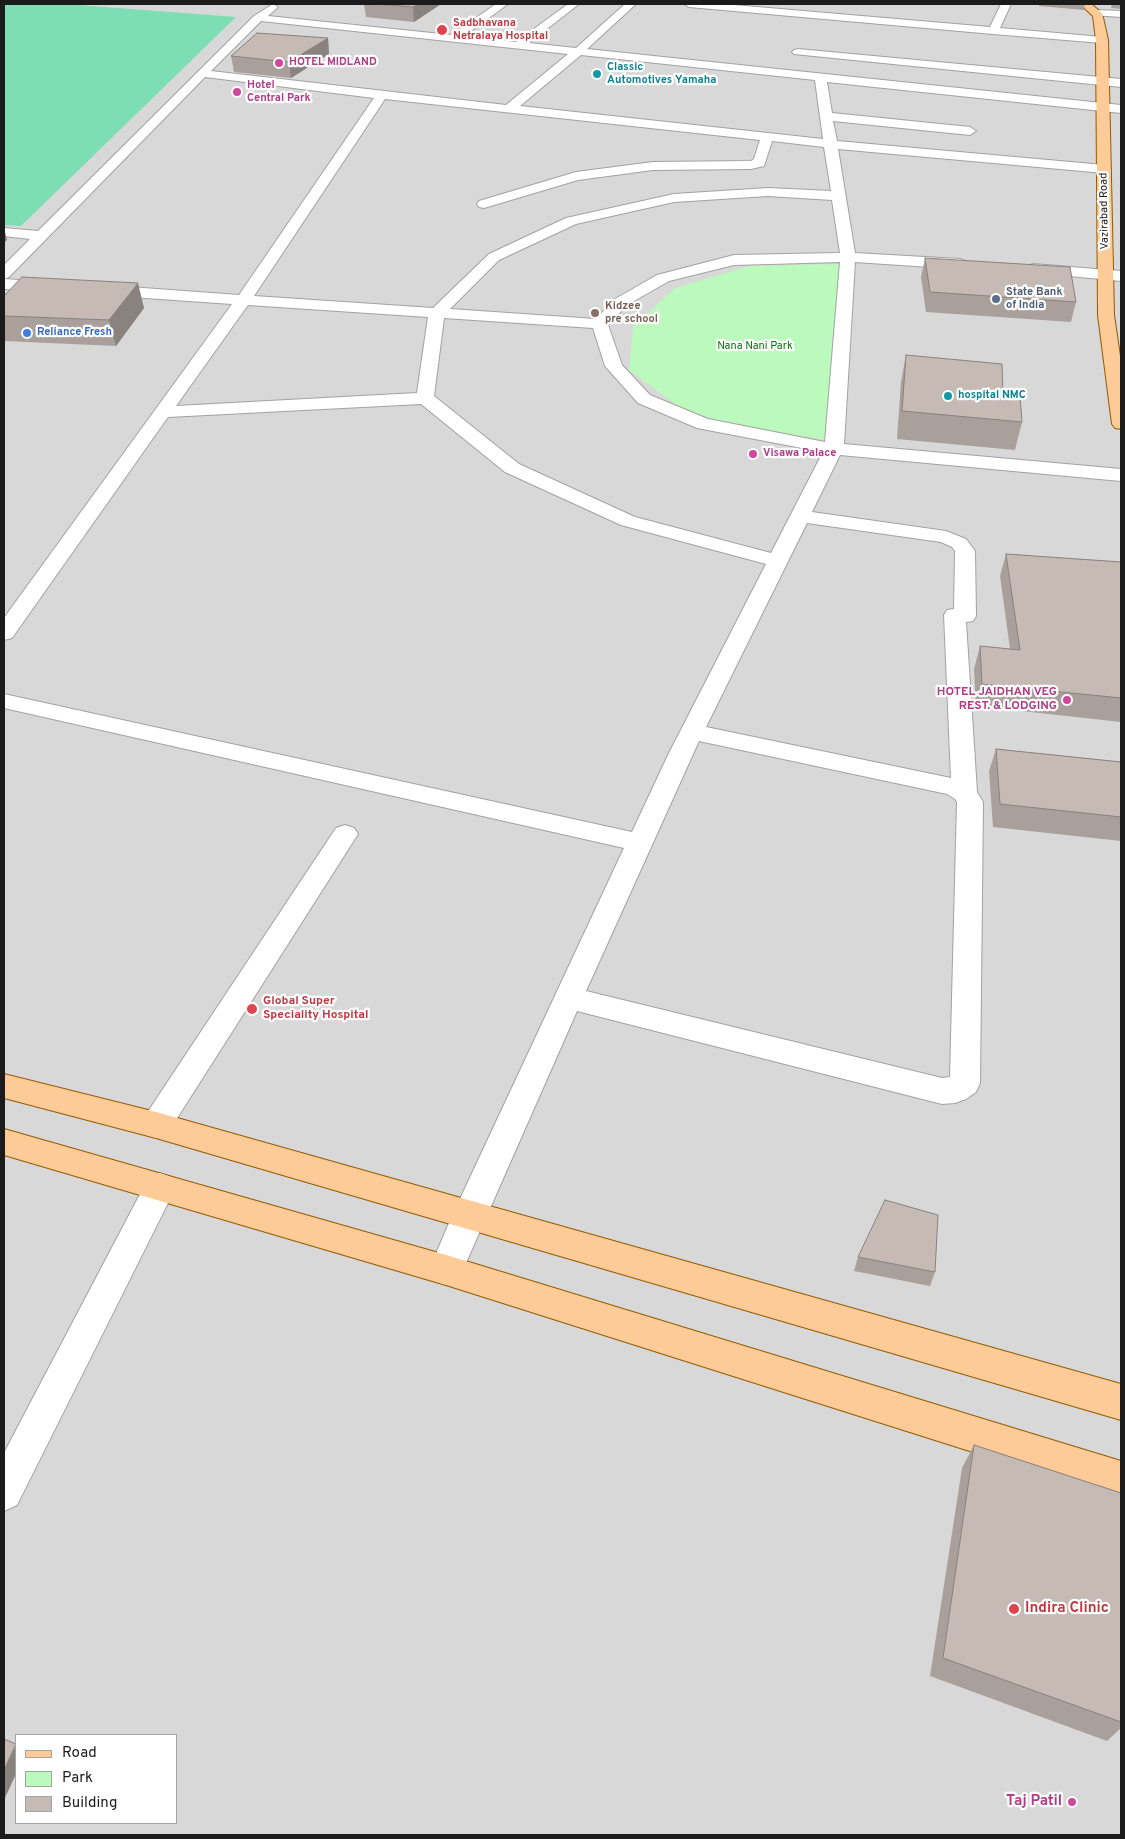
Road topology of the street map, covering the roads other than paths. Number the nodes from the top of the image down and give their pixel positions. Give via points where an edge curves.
1 (278, 4) edge
2 (503, 4) edge
3 (574, 4) edge
4 (631, 4) edge
5 (689, 4) edge
6 (1006, 4) edge
7 (1096, 7) edge
8 (906, 10) dead end
9 (1119, 17) edge
10 (258, 18) junction
11 (898, 22) junction
12 (993, 30) junction
13 (454, 38) junction
14 (1102, 40) junction
15 (519, 45) junction
16 (579, 51) junction
17 (798, 52) dead end
18 (202, 73) junction
19 (820, 76) junction
20 (1103, 80) junction
21 (1120, 83) edge
22 (382, 95) junction
23 (1103, 106) junction
24 (509, 109) junction
25 (1121, 110) edge
26 (826, 116) junction
27 (970, 131) dead end
28 (767, 137) junction
29 (830, 144) junction
30 (1104, 169) junction
31 (839, 196) junction
32 (484, 204) dead end
33 (4, 232) edge
34 (41, 236) junction
35 (848, 256) junction
36 (977, 266) edge
37 (1016, 268) edge
38 (4, 274) edge
39 (1113, 275) edge
40 (4, 284) edge
41 (71, 288) edge
42 (90, 290) edge
43 (243, 300) junction
44 (436, 313) junction
45 (600, 324) junction
46 (425, 398) junction
47 (162, 412) junction
48 (1121, 424) edge
49 (834, 449) junction
50 (1121, 475) edge
51 (800, 516) junction
52 (778, 561) junction
53 (4, 633) edge
54 (4, 701) edge
55 (692, 732) junction
56 (964, 793) junction
57 (345, 834) dead end
58 (640, 843) junction
59 (569, 998) junction
60 (4, 1086) edge
61 (156, 1125) junction
62 (4, 1142) edge
63 (160, 1187) junction
64 (469, 1216) junction
65 (446, 1270) junction
66 (1121, 1402) edge
67 (1121, 1480) edge
68 (4, 1492) edge

1 - 10 street
2 - 13 street
3 - 15 street
4 - 16 street
5 - 11 street
6 - 12 street
7 - 9 main road, Vazirabad Road
7 - 14 main road, Vazirabad Road
8 - 11 street
10 - 13 street
10 - 18 street
11 - 12 street
12 - 14 street
13 - 15 street
14 - 20 main road, Vazirabad Road
15 - 16 street
16 - 19 street
16 - 24 street
17 - 20 street
18 - 22 street
18 - 34 street
19 - 23 street
19 - 26 street
20 - 21 street
20 - 23 main road, Vazirabad Road
22 - 24 street
22 - 43 street
23 - 25 street
23 - 30 main road, Vazirabad Road
24 - 28 street
26 - 27 street
26 - 29 street
28 - 29 street
28 - 32 street via 759,163 751,165 653,166 576,176
29 - 30 street
29 - 31 street
30 - 39 main road, Vazirabad Road
31 - 35 street
31 - 44 street via 768,192 674,198 571,221 494,257
33 - 34 street
34 - 38 street
35 - 36 street
35 - 45 street via 734,260 663,278 621,302
35 - 49 street
37 - 39 street
39 - 48 main road, Vazirabad Road via 1106,315
40 - 41 street
42 - 43 street
43 - 44 street
43 - 47 street
44 - 45 street
44 - 46 street
45 - 49 street via 614,366 644,399 703,424
46 - 47 street
46 - 52 street via 512,468 628,521
47 - 53 street
49 - 50 street
49 - 51 street
51 - 52 street
51 - 56 street via 946,537 959,543 965,551 960,615
52 - 55 street
54 - 58 street
55 - 56 street via 954,787
55 - 58 street
56 - 59 street via 970,802 964,1083 955,1090 942,1091
57 - 61 street
58 - 59 street
59 - 64 street
60 - 61 main road
61 - 64 main road
62 - 63 main road
63 - 65 main road
63 - 68 street
64 - 65 street
64 - 66 main road
65 - 67 main road

